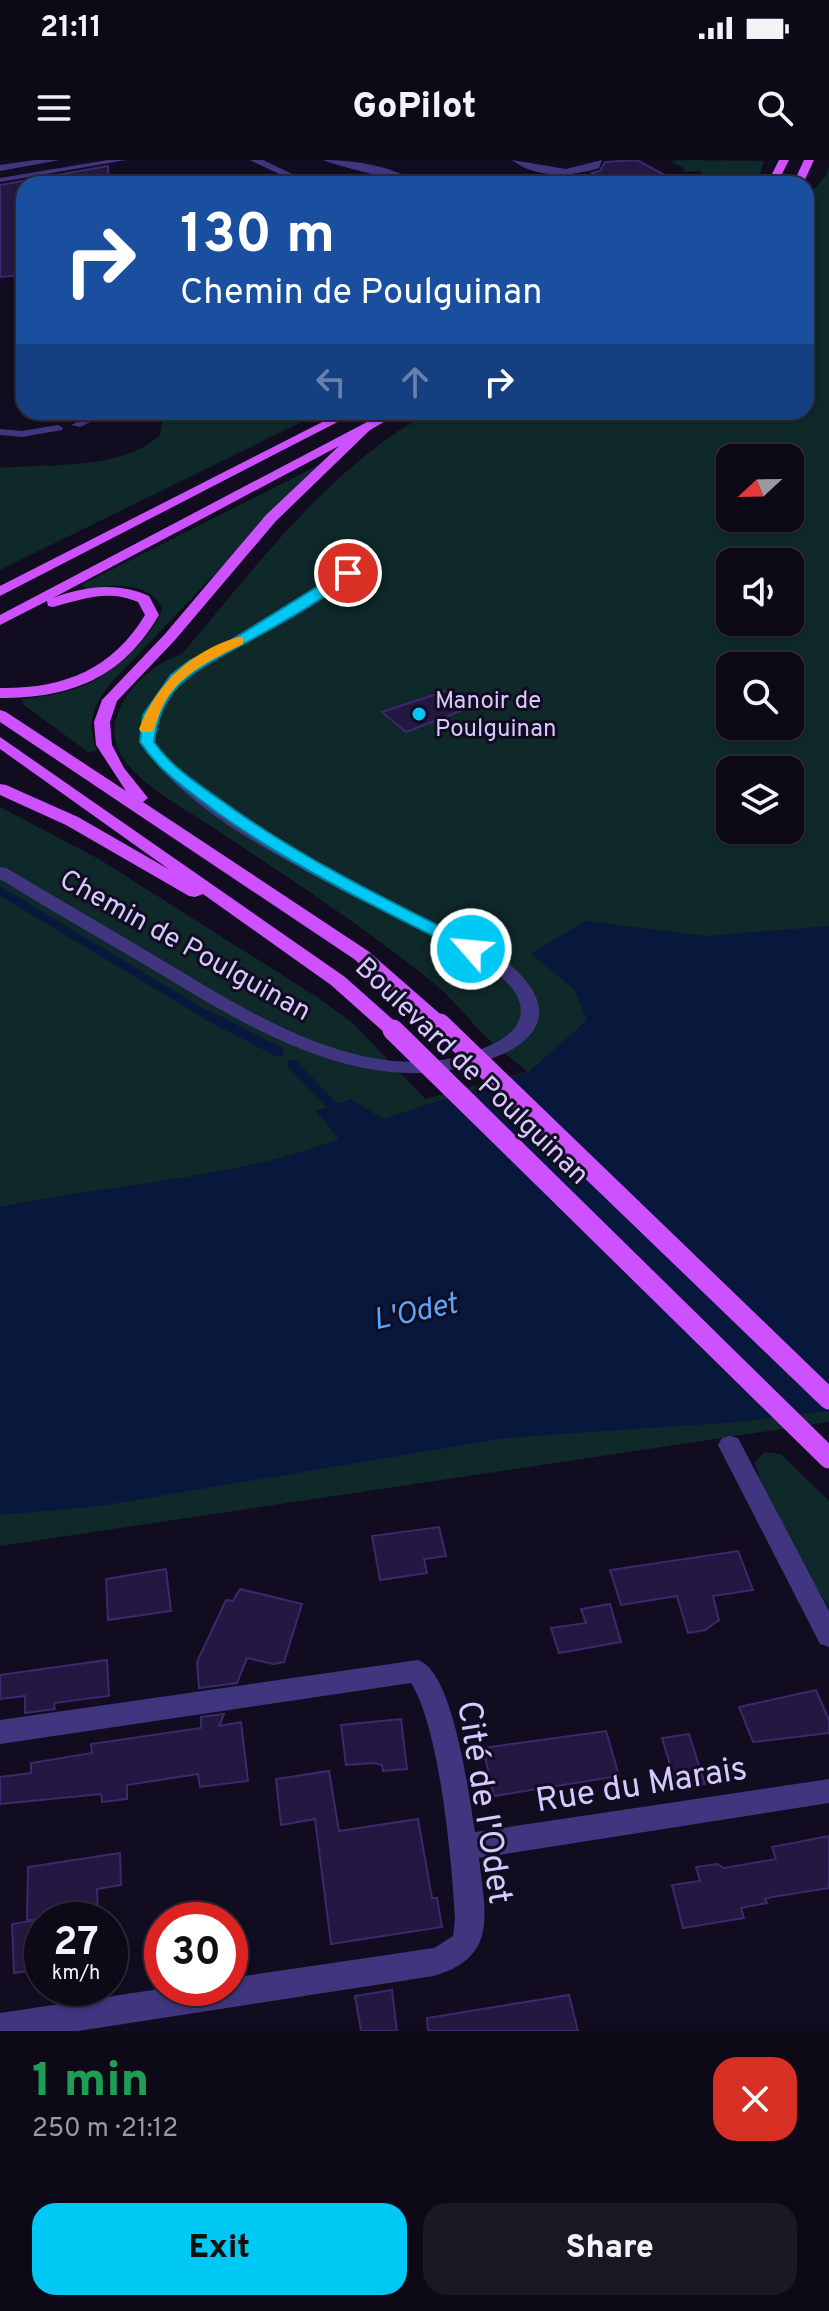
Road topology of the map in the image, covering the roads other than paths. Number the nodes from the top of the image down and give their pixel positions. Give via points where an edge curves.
1 (55, 160) edge
2 (122, 160) edge
3 (255, 160) edge
4 (272, 160) edge
5 (328, 160) edge
6 (517, 160) edge
7 (597, 160) edge
8 (0, 168) edge
9 (24, 176) edge
10 (290, 176) edge
11 (295, 176) edge
12 (396, 176) edge
13 (88, 420) edge
14 (335, 420) edge
15 (380, 420) edge
16 (76, 425) dead end
17 (366, 427) junction
18 (58, 428) dead end
19 (0, 432) edge
20 (348, 573) dead end
21 (0, 592) edge
22 (2, 620) edge
23 (0, 693) edge
24 (0, 715) edge
25 (0, 742) edge
26 (0, 789) edge
27 (156, 815) junction
28 (0, 872) edge
29 (271, 935) junction
30 (829, 1399) edge
31 (730, 1445) dead end
32 (829, 1458) edge
33 (829, 1636) edge
34 (0, 1732) edge
35 (829, 1791) edge
36 (463, 1847) junction
37 (0, 2028) edge

1 - 8 street
2 - 9 lane
3 - 10 street
4 - 11 street
5 - 12 street
6 - 7 street via 546,172 588,169
13 - 16 lane
14 - 21 main road
15 - 17 main road
17 - 22 main road
17 - 27 main road via 271,518 110,700 102,722 104,745
18 - 19 lane
20 - 28 street, Chemin de Poulguinan via 176,678 150,715 147,742 163,765 240,821 326,875 499,966 518,982 532,1006 521,1035 485,1055 449,1065 401,1067 348,1058 230,1006
22 - 23 main road via 101,590 144,599 152,615 128,648 96,676 55,690
24 - 27 main road, Boulevard de Poulguinan
25 - 29 main road, Boulevard de Poulguinan
26 - 29 main road via 72,821
27 - 30 main road, Boulevard de Poulguinan, bridge via 361,955 440,1024
29 - 32 main road, Boulevard de Poulguinan, bridge via 338,981 393,1030
31 - 33 street
34 - 36 street, Cité de l'Odet via 418,1671 429,1683 441,1723
35 - 36 street, Rue du Marais
36 - 37 street, Cité de l'Odet via 469,1936 450,1958

